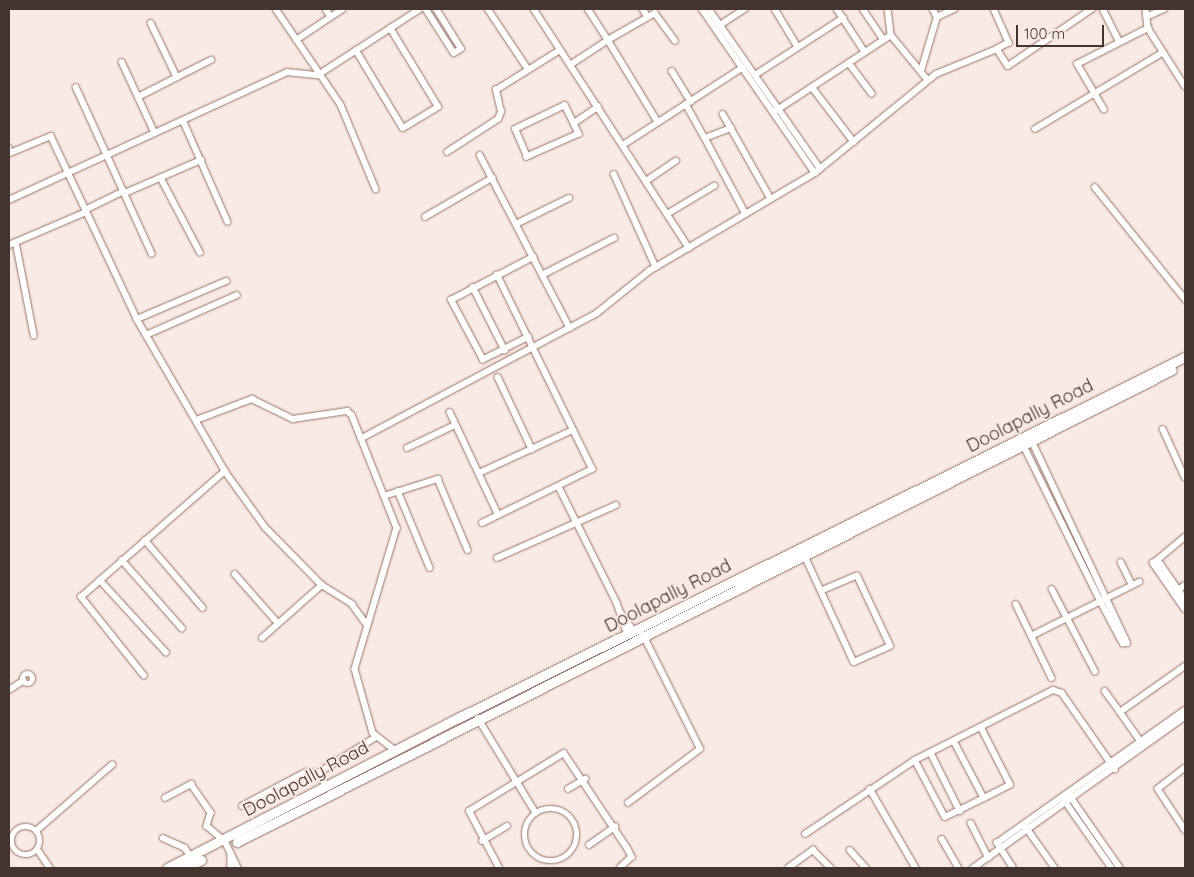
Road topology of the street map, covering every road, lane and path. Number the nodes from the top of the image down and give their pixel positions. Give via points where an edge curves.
1 (276, 9) edge
2 (326, 9) edge
3 (343, 9) edge
4 (420, 9) edge
5 (426, 9) edge
6 (436, 9) edge
7 (488, 9) edge
8 (534, 9) edge
9 (588, 9) edge
10 (643, 9) edge
11 (702, 9) edge
12 (709, 9) edge
13 (745, 9) edge
14 (775, 9) edge
15 (837, 9) edge
16 (863, 9) edge
17 (888, 9) edge
18 (933, 9) edge
19 (954, 9) edge
20 (994, 9) edge
21 (1087, 9) edge
22 (1103, 9) edge
23 (1146, 9) edge
24 (1164, 9) edge
25 (331, 17) junction
26 (648, 17) junction
27 (937, 17) junction
28 (1146, 17) junction
29 (843, 18) junction
30 (151, 23) dead end
31 (720, 25) junction
32 (390, 28) junction
33 (1148, 28) junction
34 (891, 35) junction
35 (883, 39) junction
36 (296, 40) junction
37 (608, 40) junction
38 (675, 41) dead end
39 (1120, 42) junction
40 (798, 47) junction
41 (997, 49) junction
42 (356, 50) junction
43 (560, 50) junction
44 (865, 52) junction
45 (1162, 53) junction
46 (212, 60) dead end
47 (122, 62) dead end
48 (849, 63) junction
49 (570, 65) junction
50 (742, 68) junction
51 (528, 69) junction
52 (672, 71) dead end
53 (921, 71) junction
54 (318, 75) junction
55 (755, 75) junction
56 (177, 77) junction
57 (928, 80) junction
58 (1185, 86) edge
59 (76, 87) dead end
60 (812, 87) junction
61 (1093, 90) junction
62 (872, 93) dead end
63 (138, 97) junction
64 (688, 102) junction
65 (598, 107) junction
66 (779, 109) junction
67 (1104, 110) dead end
68 (774, 113) junction
69 (723, 114) dead end
70 (182, 120) junction
71 (658, 122) junction
72 (574, 123) junction
73 (731, 128) junction
74 (1035, 129) dead end
75 (155, 134) junction
76 (705, 138) junction
77 (854, 142) junction
78 (623, 145) junction
79 (9, 148) edge
80 (447, 152) dead end
81 (480, 155) dead end
82 (108, 156) junction
83 (201, 160) junction
84 (676, 161) dead end
85 (818, 170) junction
86 (614, 174) dead end
87 (70, 176) junction
88 (161, 178) junction
89 (492, 178) junction
90 (646, 181) junction
91 (714, 186) dead end
92 (1095, 188) dead end
93 (376, 189) dead end
94 (124, 192) junction
95 (569, 198) dead end
96 (9, 200) edge
97 (771, 200) junction
98 (86, 211) junction
99 (668, 214) junction
100 (746, 214) junction
101 (425, 217) dead end
102 (228, 222) dead end
103 (516, 224) junction
104 (614, 238) dead end
105 (16, 242) junction
106 (9, 245) edge
107 (689, 248) junction
108 (200, 252) dead end
109 (152, 254) dead end
110 (533, 257) junction
111 (656, 267) junction
112 (497, 275) junction
113 (542, 275) junction
114 (226, 281) dead end
115 (473, 287) junction
116 (237, 295) dead end
117 (1185, 299) edge
118 (137, 319) junction
119 (570, 328) junction
120 (34, 335) dead end
121 (146, 335) junction
122 (529, 337) junction
123 (534, 346) junction
124 (505, 350) junction
125 (1185, 357) edge
126 (1185, 363) edge
127 (498, 377) dead end
128 (450, 412) dead end
129 (199, 419) junction
130 (455, 425) junction
131 (1163, 429) dead end
132 (573, 430) junction
133 (364, 437) junction
134 (1028, 444) junction
135 (407, 448) dead end
136 (532, 449) junction
137 (1182, 462) edge
138 (970, 468) junction
139 (225, 470) junction
140 (479, 473) junction
141 (1185, 477) edge
142 (559, 487) junction
143 (398, 491) junction
144 (1059, 495) junction
145 (384, 496) junction
146 (1051, 500) junction
147 (616, 505) dead end
148 (498, 514) junction
149 (575, 521) junction
150 (482, 523) dead end
151 (1185, 537) edge
152 (145, 540) junction
153 (468, 550) dead end
154 (804, 554) junction
155 (497, 558) dead end
156 (122, 560) junction
157 (1090, 560) junction
158 (1121, 562) dead end
159 (1082, 564) junction
160 (430, 568) dead end
161 (235, 574) dead end
162 (100, 580) junction
163 (1139, 582) dead end
164 (1185, 585) edge
165 (322, 586) junction
166 (1132, 586) junction
167 (1052, 589) dead end
168 (822, 591) junction
169 (1176, 591) junction
170 (1108, 598) junction
171 (1185, 600) edge
172 (1101, 602) junction
173 (1016, 604) dead end
174 (203, 608) dead end
175 (1185, 610) edge
176 (1067, 618) junction
177 (278, 623) junction
178 (366, 623) junction
179 (182, 628) dead end
180 (635, 634) junction
181 (1031, 636) junction
182 (262, 638) dead end
183 (166, 652) dead end
184 (1185, 666) edge
185 (1095, 671) dead end
186 (144, 676) dead end
187 (1052, 678) dead end
188 (23, 681) dead end
189 (9, 690) edge
190 (1105, 691) dead end
191 (493, 706) junction
192 (1185, 710) edge
193 (1120, 712) junction
194 (1185, 717) edge
195 (478, 718) junction
196 (982, 730) junction
197 (376, 737) junction
198 (1140, 742) junction
199 (955, 743) junction
200 (1144, 747) junction
201 (396, 751) junction
202 (931, 753) junction
203 (915, 760) junction
204 (1111, 762) junction
205 (112, 765) dead end
206 (1115, 768) junction
207 (1185, 768) edge
208 (318, 773) junction
209 (350, 778) junction
210 (585, 779) junction
211 (513, 782) junction
212 (326, 785) junction
213 (568, 788) dead end
214 (870, 789) junction
215 (165, 798) dead end
216 (984, 798) junction
217 (1067, 798) junction
218 (628, 804) dead end
219 (242, 806) dead end
220 (960, 811) junction
221 (536, 813) junction
222 (971, 823) dead end
223 (507, 826) dead end
224 (1026, 827) junction
225 (615, 828) junction
226 (1185, 830) edge
227 (36, 831) junction
228 (11, 834) edge
229 (805, 834) dead end
230 (1098, 837) junction
231 (163, 838) dead end
232 (942, 839) dead end
233 (482, 841) junction
234 (1093, 841) junction
235 (589, 845) dead end
236 (998, 846) junction
237 (228, 847) junction
238 (14, 850) junction
239 (38, 850) junction
240 (850, 850) dead end
241 (9, 855) edge
242 (192, 858) junction
243 (989, 858) junction
244 (862, 867) edge
245 (50, 868) edge
246 (167, 868) edge
247 (184, 868) edge
248 (231, 868) edge
249 (238, 868) edge
250 (499, 868) edge
251 (620, 868) edge
252 (788, 868) edge
253 (831, 868) edge
254 (916, 868) edge
255 (959, 868) edge
256 (973, 868) edge
257 (1013, 868) edge
258 (1055, 868) edge
259 (1112, 868) edge
260 (1120, 868) edge

1 - 36 street
2 - 25 street
3 - 25 street
4 - 32 street
5 - 6 street via 454,53 461,49
7 - 51 street
8 - 43 street
9 - 37 street
10 - 26 street
11 - 50 street
12 - 31 street
13 - 31 street
14 - 40 street
15 - 29 street
16 - 35 street
17 - 34 street
18 - 27 street
19 - 27 street
20 - 41 street via 1009,43
21 - 41 street via 1008,66
22 - 39 street
23 - 28 street
24 - 28 street
25 - 36 street
26 - 37 street
26 - 38 street via 655,12
27 - 53 street
28 - 33 street
29 - 40 street
29 - 44 street
30 - 56 street
31 - 55 street
32 - 42 street
32 - 42 street via 438,107 403,128
33 - 39 street
33 - 45 street
34 - 35 street
34 - 53 street
35 - 44 street
36 - 54 street
37 - 49 street
37 - 71 street
39 - 61 street via 1078,64
40 - 55 street
41 - 57 street
42 - 54 street
43 - 49 street
43 - 51 street
44 - 48 street
45 - 58 street
45 - 61 street
46 - 56 street
47 - 63 street
48 - 60 street
48 - 62 street
49 - 65 street
50 - 64 street
50 - 68 street
51 - 80 street via 496,90 501,112 498,119
52 - 64 street
53 - 57 street
54 - 70 street via 287,72
54 - 93 street via 353,128
55 - 66 street
56 - 63 street
57 - 77 street
59 - 82 street
60 - 66 street
60 - 77 street
61 - 67 street
61 - 74 street
63 - 75 street
64 - 71 street
64 - 76 street
65 - 72 street
65 - 78 street
66 - 68 street
66 - 85 street
68 - 85 street
69 - 73 street
70 - 75 street
70 - 83 street
71 - 78 street
72 - 72 street via 579,134 527,156 515,129 565,105
73 - 76 street
73 - 97 street
75 - 82 street
76 - 100 street
77 - 85 street
78 - 90 street
79 - 87 street via 10,153 51,136
81 - 89 street
82 - 87 street
82 - 94 street
83 - 88 street
83 - 102 street
84 - 90 street
85 - 97 street
86 - 111 street
87 - 96 street
87 - 98 street
88 - 94 street
88 - 108 street
89 - 101 street
89 - 103 street
90 - 99 street
91 - 99 street
92 - 117 street
94 - 98 street
94 - 109 street
95 - 103 street
97 - 100 street
98 - 105 street
98 - 118 street
99 - 107 street
100 - 107 street
103 - 110 street
104 - 113 street
105 - 106 street
105 - 120 street
107 - 111 street
110 - 112 street
110 - 113 street
111 - 119 street
112 - 115 street
112 - 122 street
113 - 119 street
114 - 118 street
115 - 124 street
115 - 124 street via 451,300 483,360
116 - 121 street
118 - 121 street
119 - 123 street
121 - 129 street
122 - 123 street
122 - 124 street
123 - 132 street
123 - 133 street
125 - 138 main road, Doolapally Road
126 - 134 main road, Doolapally Road
127 - 136 street
128 - 130 street
129 - 133 street via 252,399 293,419 347,412
129 - 139 street
130 - 135 street
130 - 140 street
131 - 137 street
132 - 136 street
132 - 142 street via 592,469
133 - 145 street
134 - 138 main road, Doolapally Road
134 - 144 street
134 - 146 street
136 - 140 street
137 - 141 street
138 - 154 main road, Doolapally Road via 909,504
138 - 180 main road, Doolapally Road
139 - 152 street
139 - 165 street via 250,509
140 - 148 street
142 - 148 street
142 - 149 street
143 - 145 street
143 - 153 street via 438,479
143 - 160 street
144 - 146 street
144 - 157 street
145 - 178 street via 397,528 396,543
146 - 159 street
147 - 149 street
148 - 150 street
149 - 155 street
149 - 180 street
151 - 169 street via 1154,565
152 - 156 street
152 - 174 street
154 - 168 street
154 - 180 main road, Doolapally Road
156 - 162 street
156 - 179 street
157 - 159 street
157 - 170 street
158 - 166 street
159 - 172 street
161 - 177 street
162 - 183 street
162 - 186 street via 80,602
163 - 166 street
164 - 169 street
165 - 177 street
165 - 178 street via 352,604
166 - 170 street
167 - 176 street
168 - 168 street via 854,662 890,646 857,576
169 - 171 street
169 - 175 street
170 - 172 street
170 - 172 street via 1127,643 1123,643
172 - 176 street
173 - 181 street
176 - 181 street
176 - 185 street
177 - 182 street
178 - 197 street via 355,669
180 - 191 main road, Doolapally Road
180 - 191 main road
180 - 218 street via 700,749
181 - 187 street
184 - 193 street
188 - 189 street
190 - 193 street
191 - 195 main road
191 - 201 main road, Doolapally Road
192 - 198 street
193 - 198 street
194 - 200 street
195 - 209 main road
195 - 211 street
196 - 199 street
196 - 204 street via 1057,689
196 - 216 street via 1010,785
197 - 201 street
197 - 208 street
198 - 200 street
198 - 204 street
199 - 202 street
199 - 216 street
200 - 206 street
201 - 209 main road, Doolapally Road
202 - 203 street
202 - 220 street
203 - 214 street
203 - 220 street via 943,814 950,817
204 - 206 street
204 - 217 street
205 - 227 street
206 - 217 street
207 - 226 street via 1158,789
208 - 212 street
208 - 219 street via 306,772
209 - 212 main road, Doolapally Road
209 - 237 main road
210 - 211 street via 564,753
210 - 213 street
210 - 225 street
211 - 221 street
211 - 233 street via 469,811
212 - 237 main road, Doolapally Road
214 - 229 street
214 - 254 street
215 - 237 street via 191,784 211,813 207,826
216 - 220 street
217 - 224 street
217 - 230 street
217 - 234 street
221 - 221 street via 561,811 574,822 574,847 562,859 545,861 530,852 525,827
222 - 243 street
223 - 233 street
224 - 236 street
224 - 258 street
225 - 235 street
225 - 251 street via 632,857
227 - 228 street via 23,827
227 - 239 street
228 - 238 street
230 - 234 street
230 - 260 street
231 - 242 street via 185,848
232 - 255 street
233 - 250 street
234 - 259 street
236 - 243 street
236 - 257 street
237 - 242 main road, Doolapally Road
237 - 247 main road
237 - 248 street
237 - 249 street
238 - 239 street via 26,856
238 - 241 street
239 - 245 street
240 - 244 street
242 - 246 main road, Doolapally Road
243 - 256 street
252 - 253 street via 813,850

